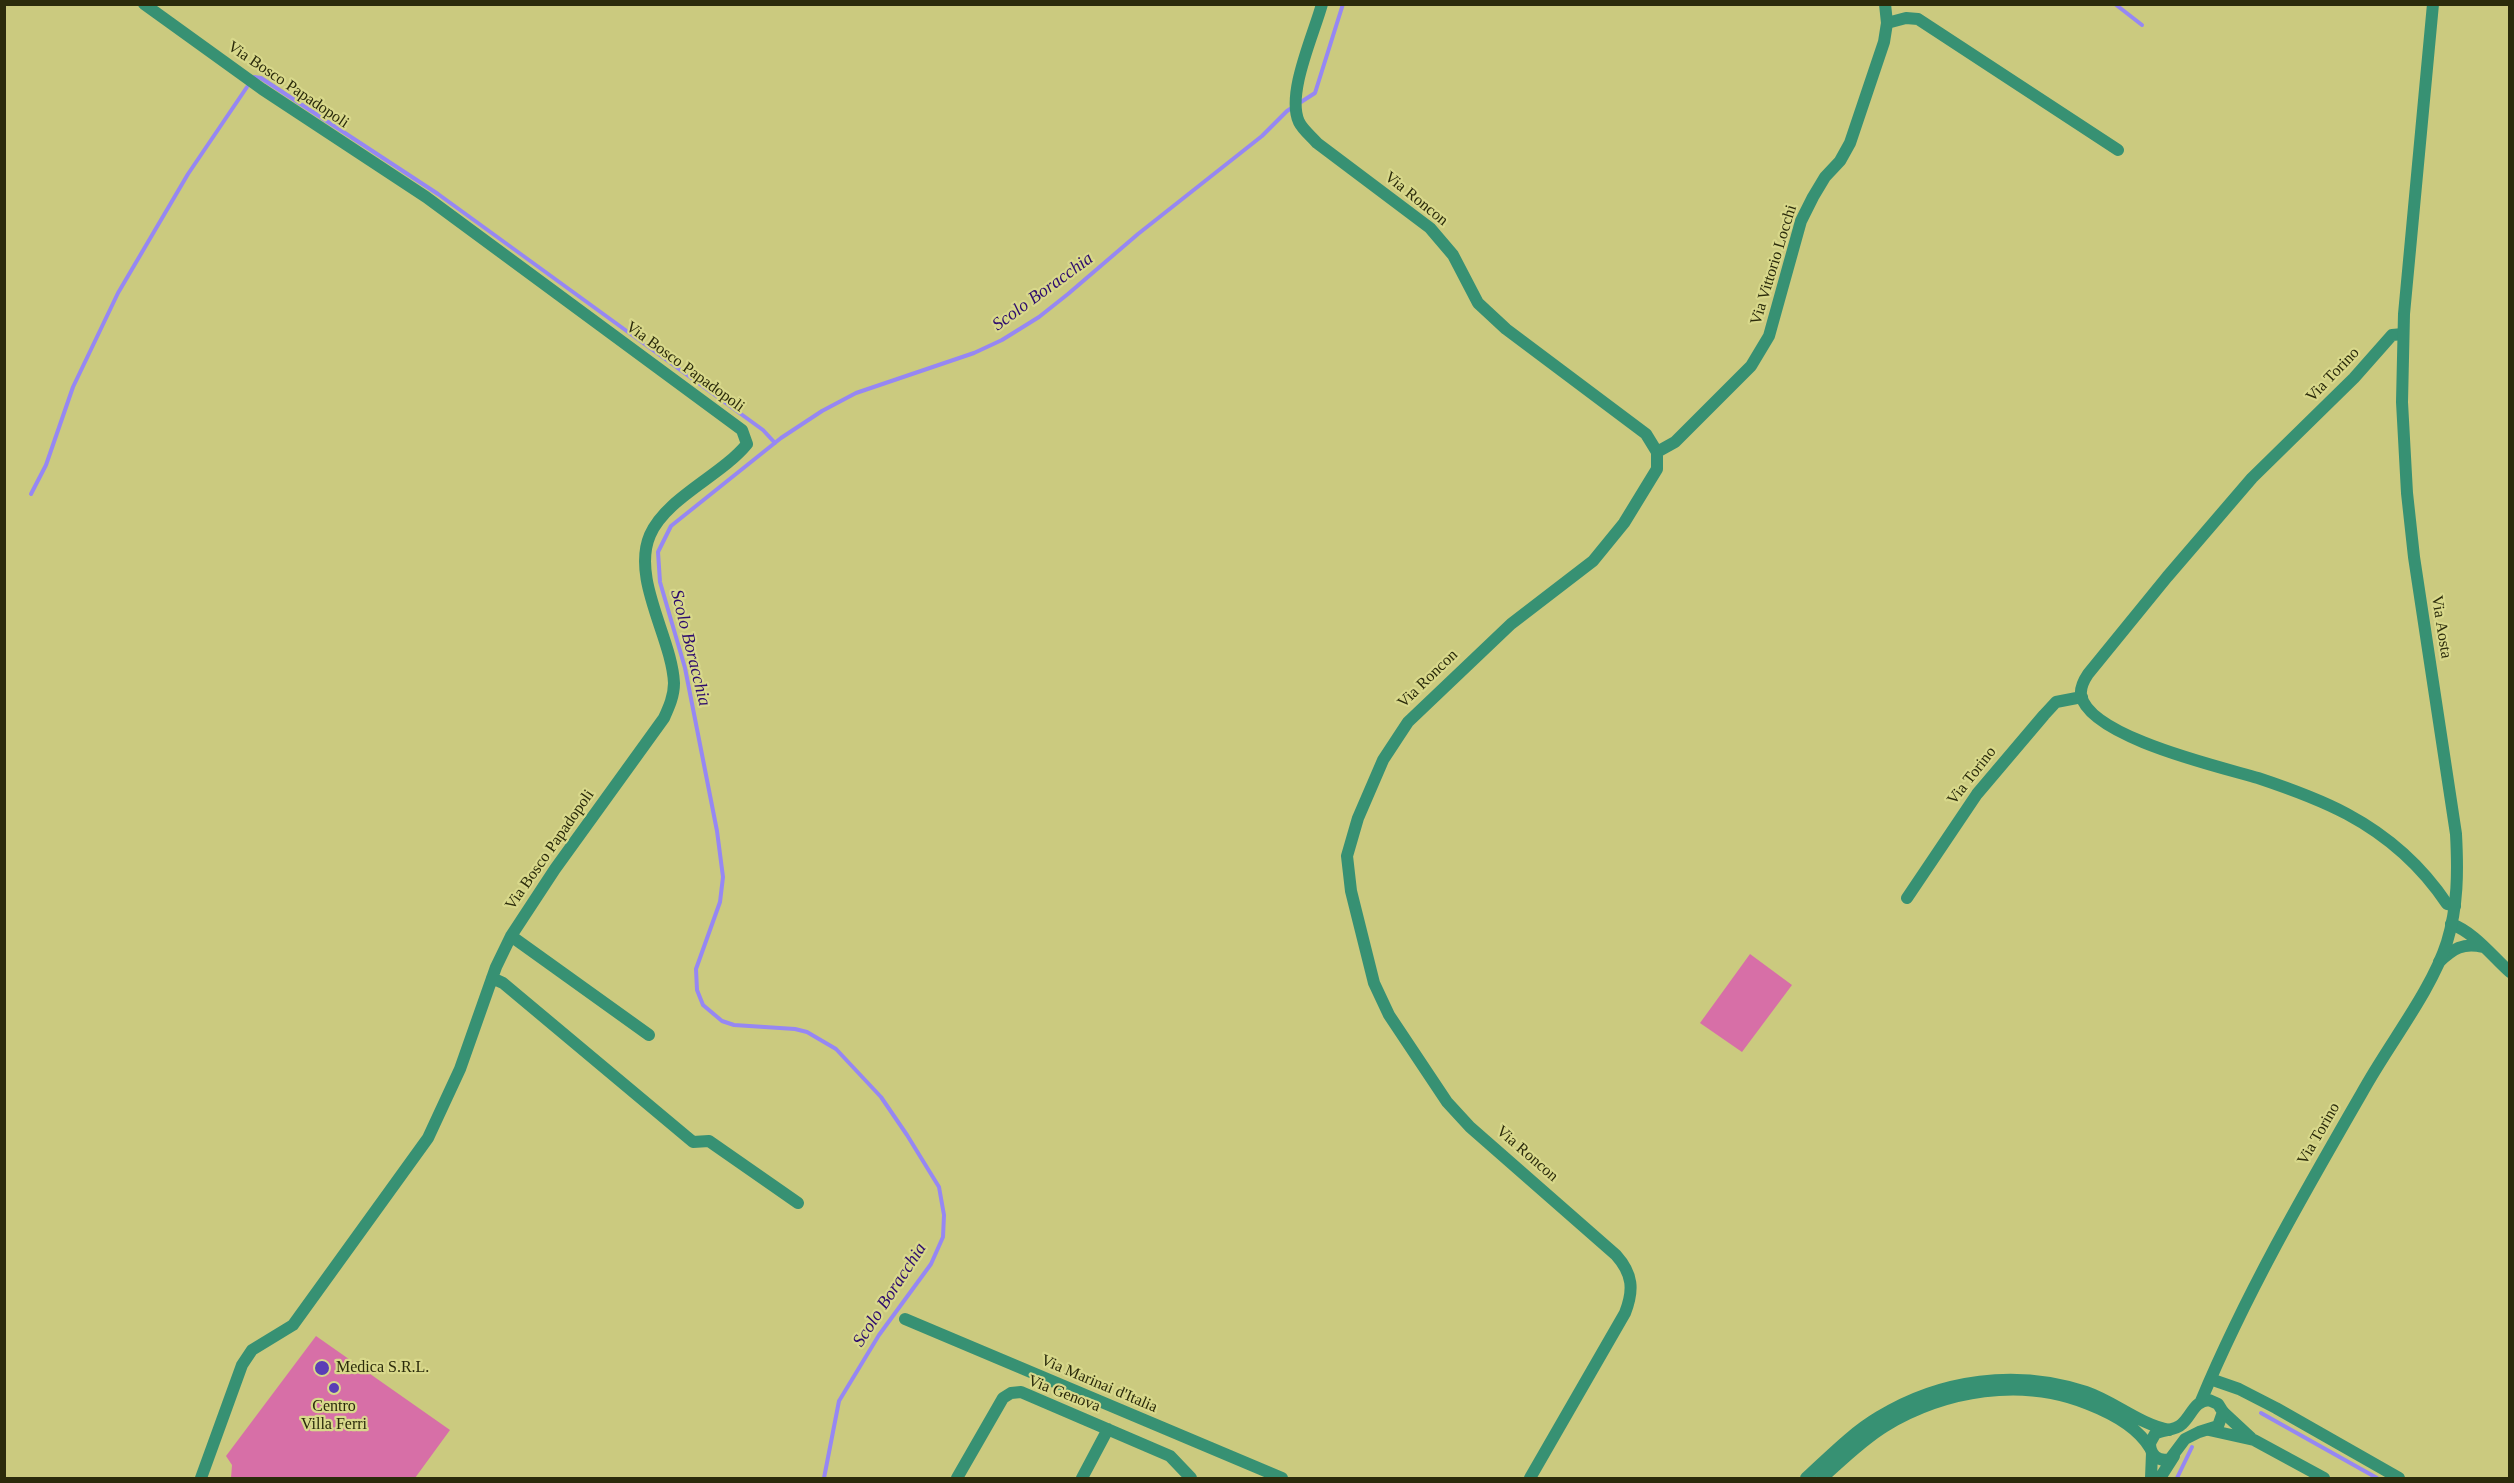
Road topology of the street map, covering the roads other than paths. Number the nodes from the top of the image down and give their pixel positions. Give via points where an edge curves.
1 (144, 4) edge
2 (1322, 4) edge
3 (1886, 4) edge
4 (2433, 4) edge
5 (1887, 23) junction
6 (2118, 150) dead end
7 (2403, 333) junction
8 (1657, 452) junction
9 (2082, 697) junction
10 (1907, 898) dead end
11 (2455, 906) junction
12 (2451, 924) junction
13 (511, 936) junction
14 (2484, 947) junction
15 (2439, 962) junction
16 (2510, 972) edge
17 (492, 978) junction
18 (649, 1035) dead end
19 (798, 1203) dead end
20 (904, 1319) dead end
21 (2217, 1361) junction
22 (2216, 1381) junction
23 (2201, 1401) junction
24 (2220, 1408) junction
25 (1108, 1429) junction
26 (2169, 1430) junction
27 (2209, 1430) junction
28 (2254, 1440) junction
29 (2151, 1450) junction
30 (2174, 1456) junction
31 (201, 1479) edge
32 (957, 1479) edge
33 (1082, 1479) edge
34 (1191, 1479) edge
35 (1282, 1479) edge
36 (1530, 1479) edge
37 (1806, 1479) edge
38 (1822, 1479) edge
39 (2151, 1479) edge
40 (2160, 1479) edge
41 (2324, 1479) edge
42 (2399, 1479) edge

1 - 13 street, Via Bosco Papadopoli via 261,89 426,196 742,430 747,444 740,453 668,512 647,546 647,579 671,659 674,684 664,718
2 - 8 street, Via Roncon via 1295,99 1299,122 1317,143 1430,228 1453,255 1478,303 1494,320 1646,434
3 - 5 street, Via Vittorio Locchi
4 - 7 street
5 - 6 street via 1918,19
5 - 8 street, Via Vittorio Locchi via 1850,143 1801,221 1769,336 1751,366 1675,442
7 - 9 street, Via Torino via 2392,335 2252,478 2088,674
7 - 11 street, Via Aosta via 2407,493 2457,834
8 - 36 street, Via Roncon via 1657,469 1624,523 1593,561 1510,624 1399,733 1368,792 1347,856 1351,891 1380,999 1447,1102 1616,1255 1630,1275 1631,1298 1625,1313
9 - 10 street, Via Torino via 2056,702 2044,715 1977,794
9 - 11 street via 2090,710 2137,740 2262,780 2345,813 2396,845 2447,904
11 - 12 street, Via Aosta
12 - 14 street
12 - 15 street, Via Torino
13 - 17 street, Via Bosco Papadopoli
13 - 18 street, Via Bosco Papadopoli
14 - 15 street via 2460,946
14 - 16 street
15 - 21 street, Via Torino via 2283,1229
17 - 19 street via 503,983 693,1142 709,1141
17 - 31 street, Via Bosco Papadopoli via 460,1068 428,1138 293,1325 252,1350 242,1365
20 - 35 street, Via Marinai d'Italia
21 - 22 street, Via Torino
21 - 23 street, Via Torino
22 - 24 street, Via Torino
22 - 42 street via 2277,1408
23 - 24 street via 2209,1400
23 - 26 street, Via Torino via 2182,1424
24 - 27 street via 2218,1426
24 - 28 street
25 - 32 street, Via Genova via 1021,1392 1011,1393 1003,1398
25 - 33 street
25 - 34 street, Via Genova via 1170,1456
26 - 29 street, Via Torino via 2155,1434
26 - 37 street via 2145,1422 2105,1399 2059,1384 2004,1379 1958,1384 1913,1399 1879,1417
27 - 28 street
27 - 30 street via 2185,1439
28 - 41 street
29 - 30 street via 2155,1457 2165,1460
29 - 38 street via 2124,1422 2082,1402 2002,1389 1960,1395 1917,1409 1856,1447
29 - 39 street
30 - 40 street

